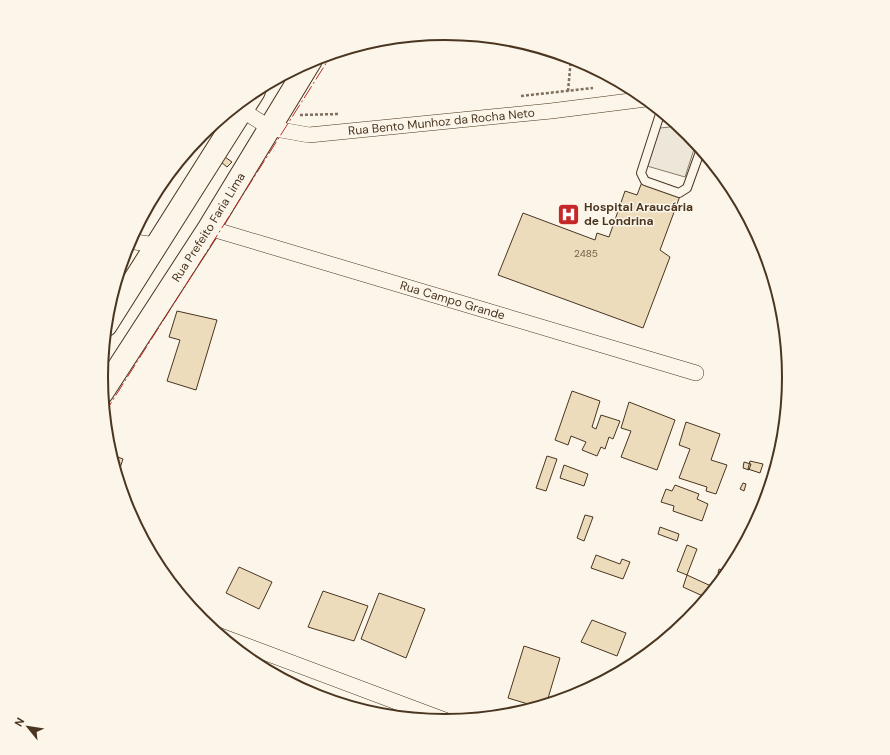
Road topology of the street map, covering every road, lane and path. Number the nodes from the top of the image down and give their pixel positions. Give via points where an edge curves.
1 (570, 65) edge
2 (304, 71) edge
3 (568, 91) dead end
4 (637, 100) edge
5 (244, 107) edge
6 (242, 110) junction
7 (345, 114) dead end
8 (659, 117) edge
9 (274, 121) junction
10 (699, 155) edge
11 (209, 228) junction
12 (136, 242) edge
13 (156, 245) junction
14 (114, 312) edge
15 (696, 373) dead end
16 (108, 384) edge
17 (236, 642) edge
18 (429, 714) edge

1 - 3 path
2 - 9 main road, Rua Prefeito Faria Lima
4 - 9 street, Rua Bento Munhoz da Rocha Neto via 309,135
5 - 6 main road
6 - 9 street, Rua Bento Munhoz da Rocha Neto
6 - 13 main road
7 - 9 path
8 - 10 lane via 641,172 645,181 679,193 687,188
9 - 11 main road, Rua Prefeito Faria Lima
11 - 15 street, Rua Campo Grande
11 - 16 main road, Rua Prefeito Faria Lima
12 - 13 street
13 - 14 main road
17 - 18 street

